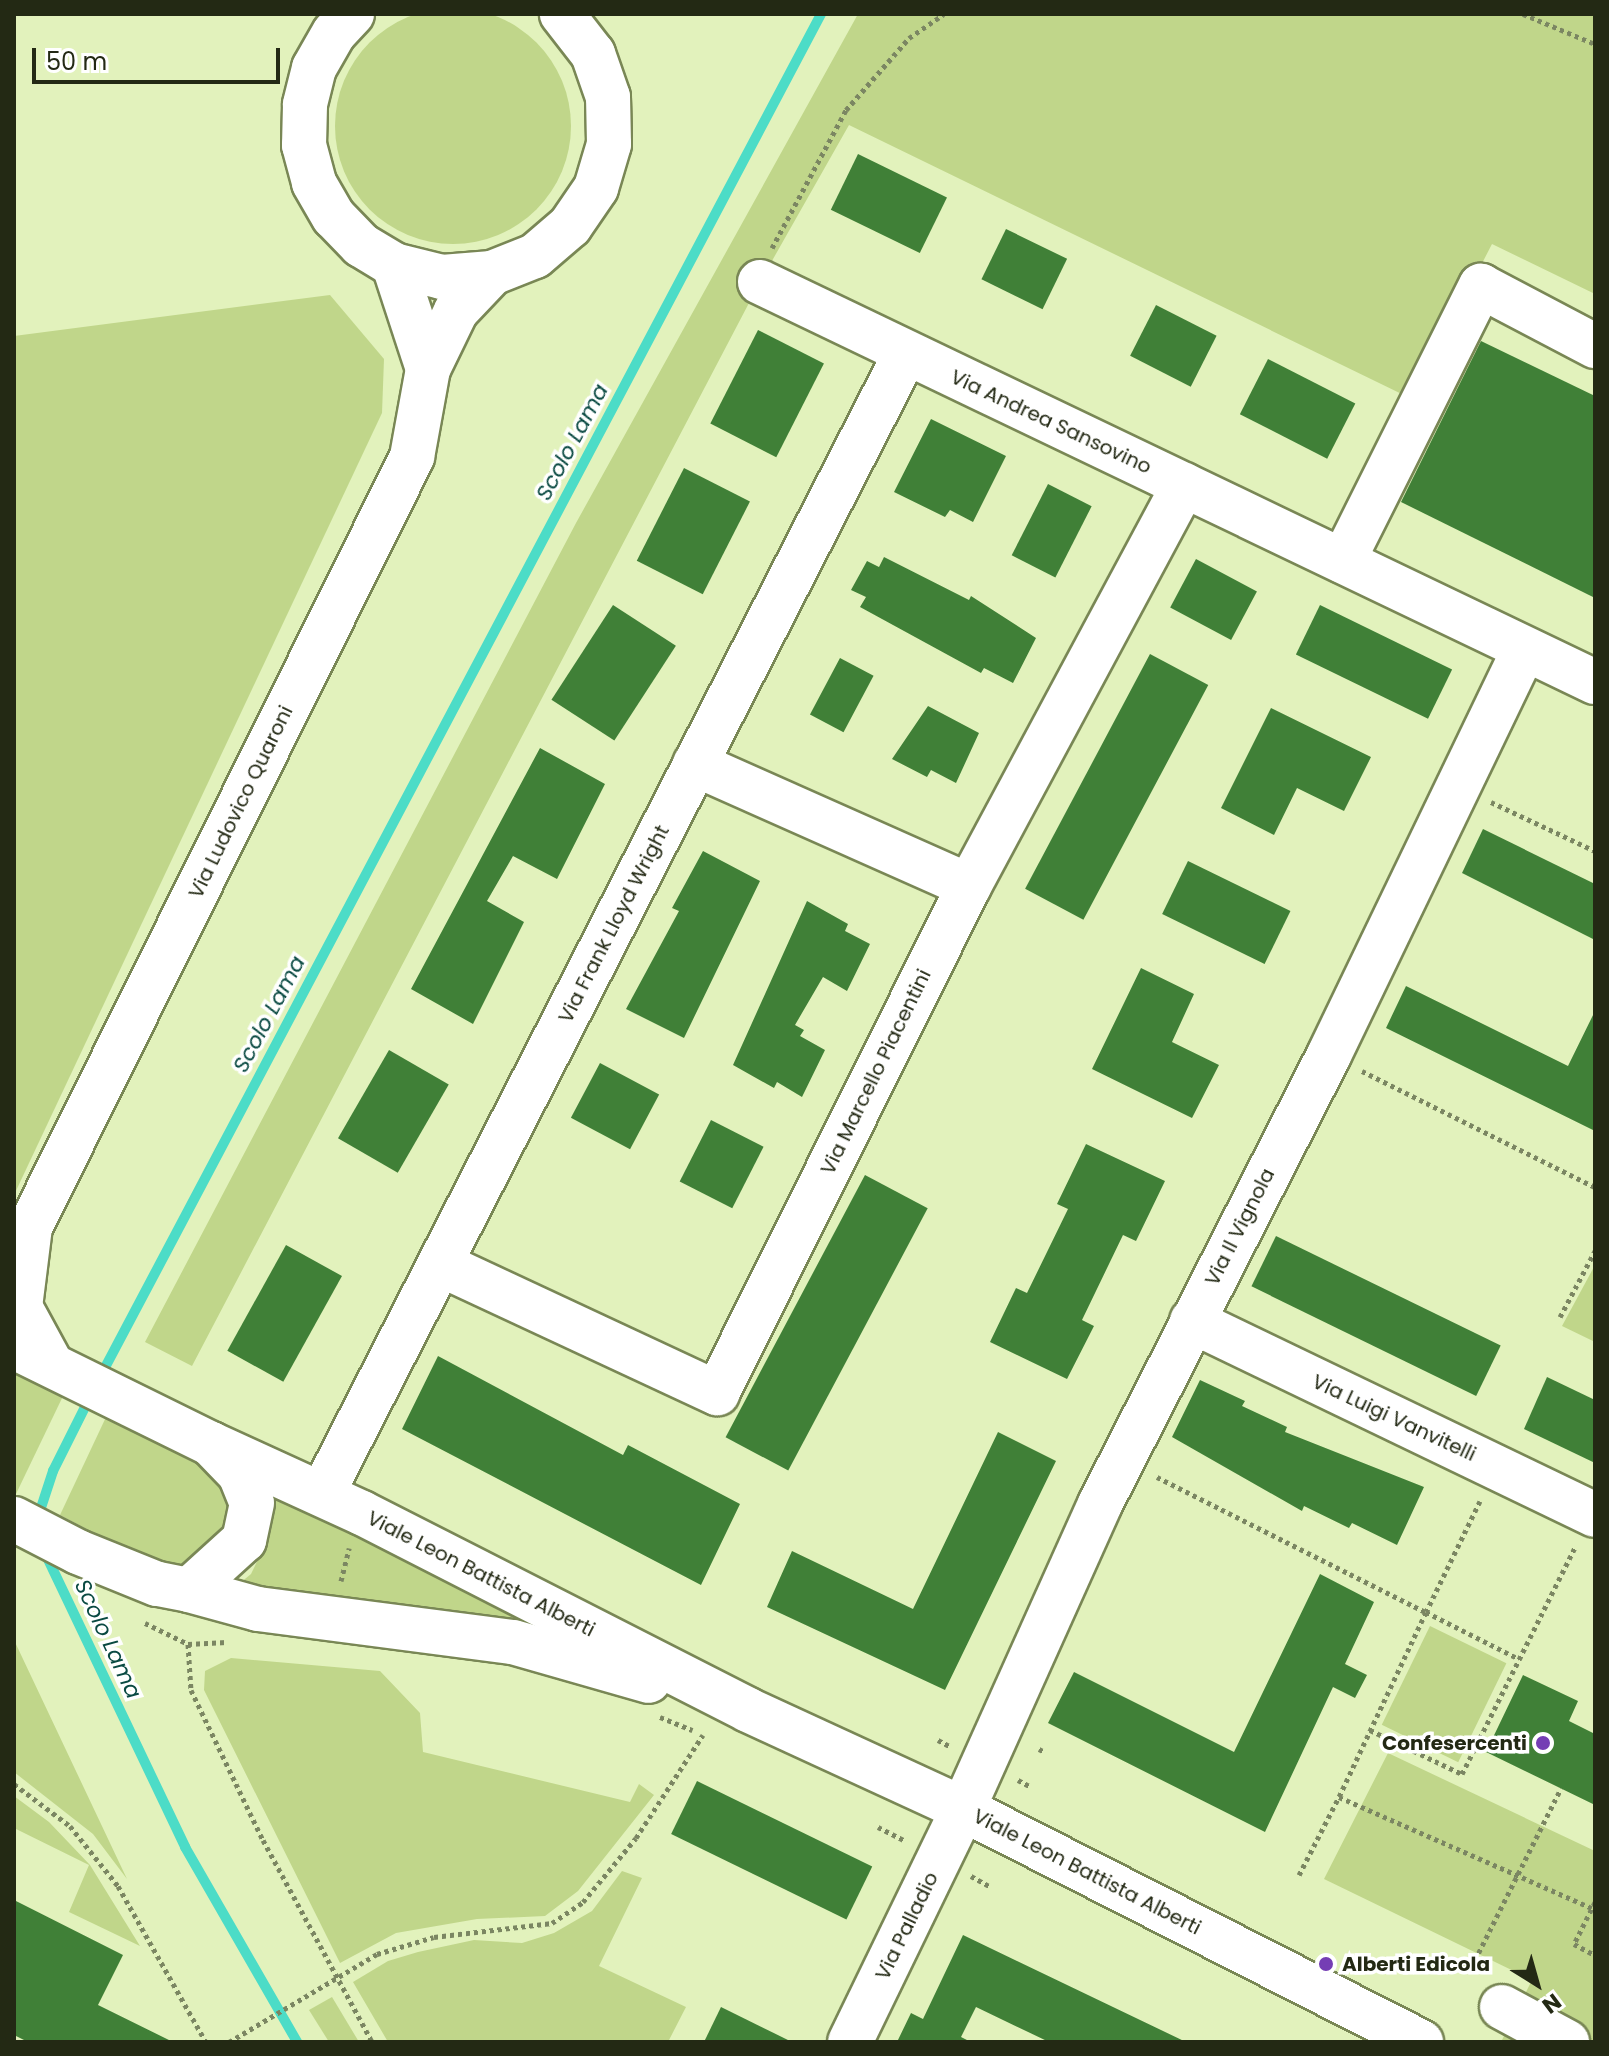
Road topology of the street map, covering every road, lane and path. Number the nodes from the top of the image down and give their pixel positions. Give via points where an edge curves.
1 (562, 14) edge
2 (944, 14) edge
3 (1523, 14) edge
4 (339, 20) edge
5 (1595, 44) edge
6 (394, 265) junction
7 (492, 273) junction
8 (760, 282) joint
9 (1595, 346) edge
10 (906, 353) junction
11 (428, 369) junction
12 (1184, 485) junction
13 (1343, 561) junction
14 (1524, 649) junction
15 (1595, 682) edge
16 (695, 764) junction
17 (1455, 785) junction
18 (1595, 851) edge
19 (969, 886) junction
20 (1329, 1055) junction
21 (1595, 1187) edge
22 (22, 1231) edge
23 (1595, 1251) edge
24 (440, 1264) junction
25 (1560, 1317) dead end
26 (1192, 1321) junction
27 (32, 1355) edge
28 (211, 1444) junction
29 (1149, 1473) dead end
30 (1486, 1490) dead end
31 (322, 1494) junction
32 (14, 1519) edge
33 (1587, 1526) edge
34 (352, 1539) dead end
35 (340, 1586) dead end
36 (189, 1590) junction
37 (1426, 1612) junction
38 (188, 1644) dead end
39 (1519, 1659) junction
40 (748, 1710) junction
41 (1370, 1730) junction
42 (703, 1735) dead end
43 (14, 1784) edge
44 (1561, 1788) dead end
45 (1339, 1797) junction
46 (963, 1809) junction
47 (1517, 1874) junction
48 (1299, 1875) dead end
49 (1593, 1905) edge
50 (1595, 1955) edge
51 (1475, 1960) dead end
52 (335, 1980) junction
53 (1502, 2007) dead end
54 (206, 2042) edge
55 (229, 2042) edge
56 (372, 2042) edge
57 (850, 2042) edge
58 (1421, 2042) edge
59 (1567, 2042) edge

1 - 7 street via 593,54 608,97 609,144 596,188 570,226 535,256
2 - 8 path via 909,38 846,110 777,231
3 - 5 path
4 - 6 street via 314,68 305,105 304,145 314,183 334,217 361,245
6 - 7 street via 442,277
6 - 11 street, Via Ludovico Quaroni
7 - 11 street, Via Ludovico Quaroni via 456,311
8 - 10 street, Via Andrea Sansovino
9 - 13 street via 1481,286
10 - 12 street, Via Andrea Sansovino
10 - 16 street, Via Frank Lloyd Wright
11 - 22 street, Via Ludovico Quaroni via 412,457
12 - 13 street, Via Andrea Sansovino
12 - 19 street, Via Marcello Piacentini
13 - 14 street, Via Andrea Sansovino
14 - 15 street, Via Andrea Sansovino
14 - 17 street, Via Il Vignola
16 - 19 street
16 - 24 street, Via Frank Lloyd Wright
17 - 18 path
17 - 20 street, Via Il Vignola
19 - 24 street, Via Marcello Piacentini via 717,1393
20 - 21 path
20 - 26 street, Via Il Vignola
22 - 27 street, Via Ludovico Quaroni via 20,1307
23 - 25 path
24 - 31 street, Via Frank Lloyd Wright
26 - 33 street, Via Luigi Vanvitelli
26 - 46 street, Via Il Vignola via 1100,1504
27 - 28 street, Viale Leon Battista Alberti
28 - 31 street, Viale Leon Battista Alberti
28 - 36 street via 240,1474 252,1503 244,1540
29 - 37 path
30 - 37 path
31 - 40 street, Viale Leon Battista Alberti
32 - 36 street, Viale Leon Battista Alberti via 78,1552 157,1584
33 - 39 path
34 - 35 path
36 - 40 street, Viale Leon Battista Alberti via 258,1609 513,1642
37 - 39 path
37 - 41 path
38 - 52 path via 191,1690
39 - 41 path via 1462,1774
40 - 46 street, Viale Leon Battista Alberti
41 - 45 path
42 - 52 path via 636,1838 583,1902 552,1923 434,1937 377,1954
43 - 54 path via 70,1826 118,1886
44 - 47 path
45 - 47 path
45 - 48 path
46 - 57 street, Via Palladio
46 - 58 street, Viale Leon Battista Alberti
47 - 49 path
47 - 51 path
49 - 50 path via 1574,1944
52 - 55 path
52 - 56 path
53 - 59 street

